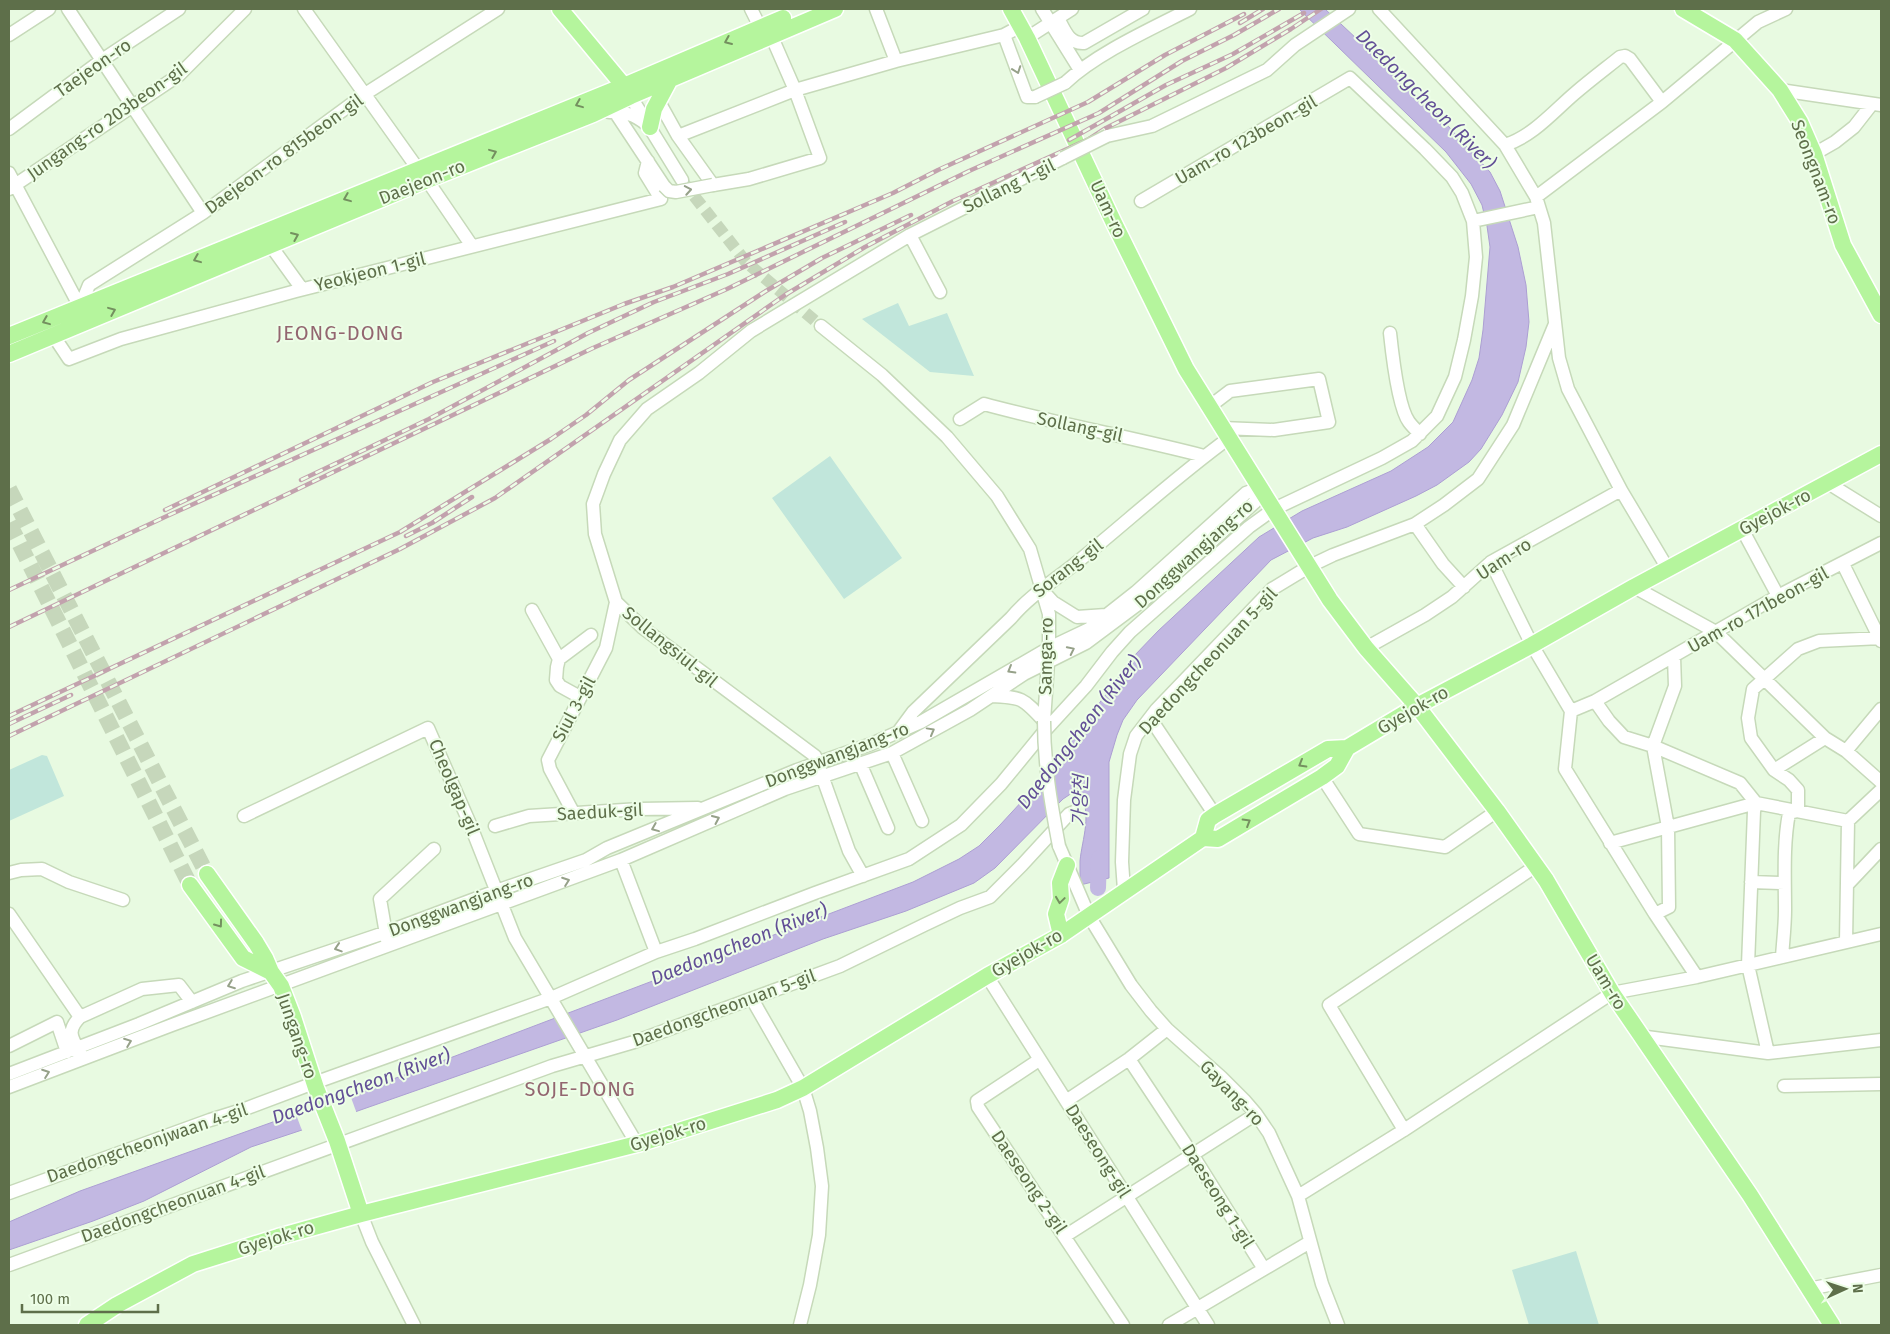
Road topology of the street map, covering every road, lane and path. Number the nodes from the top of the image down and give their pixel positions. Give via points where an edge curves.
1 (49, 9) edge
2 (68, 9) edge
3 (179, 9) edge
4 (245, 9) edge
5 (304, 9) edge
6 (498, 9) edge
7 (560, 9) edge
8 (751, 9) edge
9 (806, 9) edge
10 (835, 9) edge
11 (876, 9) edge
12 (1011, 9) edge
13 (1042, 9) edge
14 (1072, 9) edge
15 (1143, 9) edge
16 (1190, 9) edge
17 (1349, 9) edge
18 (1378, 9) edge
19 (1683, 9) edge
20 (1786, 9) edge
21 (1054, 21) junction
22 (766, 31) junction
23 (1024, 32) junction
24 (9, 35) edge
25 (1004, 35) junction
26 (1735, 40) junction
27 (102, 60) junction
28 (896, 61) junction
29 (1080, 70) junction
30 (1350, 78) joint
31 (669, 81) junction
32 (795, 90) junction
33 (1780, 90) junction
34 (628, 91) junction
35 (365, 94) junction
36 (658, 100) junction
37 (1662, 102) junction
38 (1877, 104) edge
39 (132, 106) junction
40 (615, 112) junction
41 (593, 114) junction
42 (650, 127) junction
43 (9, 129) edge
44 (678, 136) junction
45 (1505, 145) junction
46 (1814, 154) junction
47 (648, 161) junction
48 (9, 173) edge
49 (423, 174) junction
50 (682, 180) tunnel mouth
51 (714, 185) junction
52 (12, 187) edge
53 (1141, 201) dead end
54 (1537, 202) junction
55 (204, 213) junction
56 (1473, 220) junction
57 (910, 235) junction
58 (271, 246) junction
59 (472, 246) junction
60 (302, 289) junction
61 (940, 292) dead end
62 (80, 307) junction
63 (1881, 315) edge
64 (1555, 324) junction
65 (821, 326) tunnel mouth
66 (751, 331) joint
67 (10, 332) edge
68 (1390, 333) dead end
69 (53, 335) junction
70 (12, 353) edge
71 (1209, 407) junction
72 (960, 419) dead end
73 (1225, 433) junction
74 (1420, 434) junction
75 (1881, 454) edge
76 (1204, 456) junction
77 (1828, 483) junction
78 (1260, 488) junction
79 (1621, 490) junction
80 (1274, 509) junction
81 (1881, 516) edge
82 (1414, 524) junction
83 (1742, 529) junction
84 (1881, 543) edge
85 (1491, 562) junction
86 (1843, 564) junction
87 (1310, 566) junction
88 (1668, 569) junction
89 (1464, 586) junction
90 (1634, 587) junction
91 (1042, 590) junction
92 (1778, 596) junction
93 (616, 602) junction
94 (532, 610) dead end
95 (1106, 615) junction
96 (1716, 632) junction
97 (591, 636) dead end
98 (1881, 639) edge
99 (1532, 645) junction
100 (1049, 648) junction
101 (1366, 648) junction
102 (1674, 657) junction
103 (560, 659) junction
104 (1048, 662) junction
105 (1764, 677) junction
106 (991, 696) junction
107 (580, 697) junction
108 (1595, 702) junction
109 (1417, 706) junction
110 (1881, 709) edge
111 (1571, 711) junction
112 (1150, 718) junction
113 (1044, 721) junction
114 (899, 732) junction
115 (1825, 738) junction
116 (1653, 746) junction
117 (1347, 748) junction
118 (1846, 751) junction
119 (892, 753) junction
120 (860, 763) junction
121 (818, 764) junction
122 (1774, 770) junction
123 (822, 776) junction
124 (1322, 777) junction
125 (1881, 782) edge
126 (1881, 790) edge
127 (1756, 803) junction
128 (705, 808) junction
129 (1497, 811) junction
130 (573, 812) junction
131 (1074, 812) dead end
132 (1798, 812) junction
133 (1215, 815) junction
134 (244, 816) dead end
135 (922, 821) dead end
136 (1848, 821) junction
137 (495, 826) dead end
138 (1668, 827) junction
139 (888, 828) dead end
140 (1202, 838) junction
141 (1610, 843) junction
142 (434, 849) dead end
143 (1881, 850) edge
144 (621, 860) junction
145 (1067, 865) junction
146 (1536, 866) junction
147 (9, 873) edge
148 (207, 874) tunnel mouth
149 (863, 876) junction
150 (1751, 882) junction
151 (1784, 883) junction
152 (190, 885) tunnel mouth
153 (1847, 885) junction
154 (1124, 890) junction
155 (496, 891) junction
156 (123, 900) dead end
157 (501, 904) junction
158 (9, 914) edge
159 (1655, 914) junction
160 (1089, 916) junction
161 (384, 933) junction
162 (1881, 934) edge
163 (1061, 935) junction
164 (1846, 942) junction
165 (389, 947) junction
166 (656, 952) junction
167 (1782, 957) junction
168 (1748, 965) junction
169 (271, 972) junction
170 (987, 976) junction
171 (1697, 977) junction
172 (281, 986) junction
173 (1612, 993) junction
174 (752, 999) junction
175 (552, 1000) junction
176 (192, 1002) junction
177 (80, 1017) junction
178 (1167, 1029) junction
179 (1639, 1036) junction
180 (1881, 1040) edge
181 (9, 1046) edge
182 (76, 1053) junction
183 (1768, 1053) junction
184 (584, 1054) junction
185 (1039, 1060) junction
186 (1128, 1060) junction
187 (9, 1074) edge
188 (1881, 1084) edge
189 (315, 1085) junction
190 (1784, 1086) dead end
191 (9, 1087) edge
192 (803, 1088) junction
193 (1066, 1101) junction
194 (1256, 1114) junction
195 (1404, 1130) junction
196 (337, 1143) junction
197 (638, 1144) junction
198 (1192, 1154) junction
199 (9, 1192) edge
200 (1126, 1196) junction
201 (1298, 1196) junction
202 (361, 1214) junction
203 (1065, 1236) junction
204 (1310, 1242) junction
205 (9, 1265) edge
206 (1264, 1269) junction
207 (1881, 1275) edge
208 (1808, 1289) junction
209 (1198, 1309) junction
210 (87, 1325) edge
211 (414, 1325) edge
212 (800, 1325) edge
213 (1123, 1325) edge
214 (1169, 1325) edge
215 (1208, 1325) edge
216 (1338, 1325) edge
217 (1832, 1325) edge

1 - 24 street
2 - 27 street
3 - 27 street, Taejeon-ro
4 - 39 street, Jungang-ro 203beon-gil via 179,75
5 - 35 street
6 - 35 street, Daejeon-ro 815beon-gil
7 - 34 main road
8 - 22 street
9 - 22 main road, Daejeon-ro
10 - 22 main road, Daejeon-ro
11 - 28 street
12 - 23 main road, Uam-ro
13 - 21 street
14 - 21 street
15 - 21 street via 1084,44 1076,44 1068,38
16 - 29 street
17 - 57 street, Sollang 1-gil, bridge via 1295,45 1267,70 1152,126 1107,136
18 - 45 street
19 - 26 main road, Seongnam-ro
20 - 26 street via 1758,22
21 - 23 street
21 - 29 street
22 - 31 main road, Daejeon-ro
22 - 32 street
22 -> 34 main road, Daejeon-ro
23 - 25 street
23 - 71 main road, Uam-ro via 1140,278
25 - 28 street
25 -> 29 street, bridge via 1027,97 1035,97 1065,83
26 - 33 main road, Seongnam-ro
26 - 37 street
27 - 39 street
27 - 43 street, Taejeon-ro
28 - 32 street
30 - 53 street, Uam-ro 123beon-gil
30 - 56 street, Daedongcheonjwaan 4-gil via 1452,177
31 - 34 main road, Daejeon-ro
31 - 36 main road
32 - 44 street
32 - 51 street via 820,158 749,179
33 - 38 street
33 - 46 main road, Seongnam-ro via 1800,122
34 - 41 main road, Daejeon-ro
34 - 42 street
34 -> 49 main road, Daejeon-ro
35 - 49 street
35 - 55 street, Daejeon-ro 815beon-gil
36 - 42 main road
36 - 44 street
37 - 45 street via 1630,58 1620,57 1544,121 1515,142
37 - 54 street
38 - 46 street via 1854,127
39 - 52 street, Jungang-ro 203beon-gil
39 - 55 street
40 - 41 street
40 - 42 street via 634,114
40 - 47 street
49 -> 41 main road, Daejeon-ro
42 - 50 street
44 - 51 street
45 - 54 street
46 - 63 main road, Seongnam-ro via 1843,245
47 -> 51 street, bridge via 669,191
47 - 59 street, Yeokjeon 1-gil via 645,173 661,199
48 - 52 street
58 -> 49 main road, Daejeon-ro
49 - 59 street
49 -> 62 main road, Daejeon-ro
52 - 62 street
54 - 56 street
54 - 64 street via 1544,223
55 - 62 street, Daejeon-ro 815beon-gil via 89,285
56 - 74 street, Daedongcheonjwaan 4-gil via 1476,257 1455,377 1438,416
57 - 61 street
57 - 66 street, Sollang 1-gil
58 - 60 street
69 -> 58 main road, Daejeon-ro
59 - 60 street, Yeokjeon 1-gil
60 - 69 street, Yeokjeon 1-gil via 121,339 69,359
62 -> 67 main road, Daejeon-ro
64 - 79 street via 1568,389
64 - 82 street, Daedongcheonuan 5-gil via 1513,425 1478,479
65 - 91 street, Samga-ro via 882,375 947,437 997,496 1030,549
66 - 93 street, Sollangsiul-gil via 699,374 647,408 620,440 593,504 595,534
68 - 74 street via 1392,361 1404,412 1408,422
69 - 70 main road, Daejeon-ro
71 - 73 main road, Uam-ro
71 - 73 street via 1230,391 1319,379 1329,422
72 - 76 street, Sollang-gil via 984,404
73 - 76 street, Sorang-gil
73 - 78 main road, Uam-ro
74 - 80 street, Daedongcheonjwaan 4-gil via 1382,458
75 - 77 main road, Gyejok-ro
76 - 91 street, Sorang-gil
77 - 81 street
77 - 83 main road, Gyejok-ro
78 - 80 main road, Uam-ro
78 - 95 street, Donggwangjang-ro via 1246,493
104 -> 78 street, Donggwangjang-ro via 1086,643 1161,587 1255,502
79 - 85 street, Uam-ro
79 - 88 street
80 - 87 main road, Uam-ro
80 - 149 street, Daedongcheonjwaan 4-gil via 1248,527 1130,632 1001,784 961,825 908,859
82 - 87 street, Daedongcheonuan 5-gil
82 - 89 street via 1443,564
83 - 88 main road, Gyejok-ro
83 - 92 street
84 - 86 street, Uam-ro 171beon-gil
85 - 89 street, Uam-ro
85 - 99 street
86 - 92 street, Uam-ro 171beon-gil
86 - 98 street, Uam-ro 171beon-gil
87 - 101 main road, Uam-ro via 1330,600
87 - 112 street, Daedongcheonuan 5-gil via 1272,589
88 - 90 main road, Gyejok-ro
89 - 101 street, Uam-ro via 1425,615
90 - 96 street
90 - 99 main road, Gyejok-ro
91 - 95 street via 1053,602 1077,617
91 - 100 street, Samga-ro via 1049,614
91 - 114 street, Sorang-gil via 1023,603 912,712
92 - 96 street, Uam-ro 171beon-gil
93 - 107 street, Siul 3-gil via 606,648
93 - 121 street, Sollangsiul-gil via 643,628 814,756
94 - 103 street
95 - 100 street, Donggwangjang-ro via 1089,629
96 - 102 street, Uam-ro 171beon-gil
96 - 105 street
97 - 103 street
98 - 105 street via 1818,641 1798,648
99 - 109 main road, Gyejok-ro
99 - 111 street
100 - 104 street, Samga-ro
100 -> 114 street, Donggwangjang-ro
101 - 109 main road, Uam-ro
102 - 108 street, Uam-ro 171beon-gil
102 - 116 street, Uam-ro 171beon-gil via 1674,686
103 - 107 street via 556,666 556,680 560,686
104 - 106 street, Donggwangjang-ro
104 - 113 street, Samga-ro
105 - 115 street
105 - 122 street via 1753,689 1748,718 1751,738
106 - 113 street via 1015,696 1030,705
119 -> 106 street, Donggwangjang-ro
107 - 130 street, Siul 3-gil via 548,760
108 - 111 street, Uam-ro 171beon-gil
108 - 116 street via 1624,737
109 - 117 main road, Gyejok-ro
109 - 129 main road, Uam-ro
110 - 118 street
111 - 141 street via 1565,769
112 - 133 street
112 - 154 street, Daedongcheonuan 5-gil via 1136,736 1130,754 1124,800
113 - 145 street, Samga-ro, bridge via 1048,790 1059,846
114 - 121 street, Donggwangjang-ro
115 - 118 street
115 - 122 street
116 - 127 street via 1740,783
116 - 138 street
117 - 124 main road, Gyejok-ro via 1337,766
117 -> 133 main road, Gyejok-ro via 1328,749
118 - 125 street
119 - 120 street, Donggwangjang-ro
119 - 135 street
120 - 123 street, Donggwangjang-ro
120 - 139 street
121 - 123 street, Sollangsiul-gil
121 - 128 street, Donggwangjang-ro
122 - 132 street via 1798,790
144 -> 123 street, Donggwangjang-ro via 784,789
123 - 149 street, Sollangsiul-gil via 849,851
124 - 129 street via 1359,834 1445,847
140 -> 124 main road, Gyejok-ro via 1218,839
126 - 136 street
127 - 132 street
127 - 138 street
127 - 150 street
128 - 130 street, Saeduk-gil
128 -> 155 street, Donggwangjang-ro via 607,848 586,860
129 - 146 main road, Uam-ro
130 - 137 street, Saeduk-gil via 529,816
131 - 174 street, Daedongcheonuan 5-gil via 990,897 933,920 840,966
132 - 136 street
132 - 151 street via 1789,813
133 - 140 main road, Gyejok-ro via 1208,820
134 - 155 street, Cheolgap-gil via 428,728
136 - 153 street
138 - 141 street
138 - 159 street via 1669,907
140 - 154 main road, Gyejok-ro
141 - 159 street
142 - 161 street via 380,899
143 - 153 street
157 -> 144 street, Donggwangjang-ro
144 - 166 street
145 - 160 street, Samga-ro
145 -> 163 main road via 1060,883 1061,899 1056,914
146 - 173 main road, Uam-ro
146 - 195 street via 1329,1005
147 - 156 street via 42,869
148 - 169 main road, Jungang-ro via 256,943
149 - 166 street, Daedongcheonjwaan 4-gil
150 - 151 street
150 - 168 street
151 - 167 street
152 -> 169 main road, Jungang-ro via 243,958
153 - 164 street
154 - 160 main road, Gyejok-ro
155 - 157 street, Cheolgap-gil
155 - 161 street, Donggwangjang-ro
157 - 165 street, Donggwangjang-ro
157 - 175 street, Cheolgap-gil via 515,938
158 - 177 street
159 - 171 street
160 - 163 main road, Gyejok-ro
160 - 178 street, Gayang-ro via 1132,985
161 - 165 street
161 -> 169 street, Donggwangjang-ro
162 - 164 street
163 - 170 main road, Gyejok-ro
164 - 167 street
165 - 172 street, Donggwangjang-ro
166 - 175 street, Daedongcheonjwaan 4-gil
167 - 168 street
168 - 171 street
168 - 183 street
169 - 172 main road, Jungang-ro
169 -> 176 street, Donggwangjang-ro
170 - 185 street, Daeseong-gil
170 - 192 main road, Gyejok-ro
171 - 173 street
182 -> 172 street, Donggwangjang-ro via 172,1025
172 - 189 main road, Jungang-ro
173 - 179 main road, Uam-ro
173 - 195 street
174 - 184 street, Daedongcheonuan 5-gil via 634,1042
174 - 192 street
175 - 184 street, Cheolgap-gil
175 - 189 street, Daedongcheonjwaan 4-gil
176 - 177 street via 179,985 142,989
176 - 182 street, Donggwangjang-ro
177 - 182 street via 70,1032
178 - 186 street
178 - 194 street, Gayang-ro via 1221,1077
179 - 183 street
179 - 208 main road, Uam-ro via 1750,1195
180 - 183 street
181 - 182 street via 57,1022
182 - 187 street, Donggwangjang-ro
191 -> 182 street, Donggwangjang-ro
184 - 196 street, Daedongcheonuan 5-gil
184 - 197 street
185 - 193 street, Daeseong-gil
185 - 203 street, Daeseong 2-gil via 977,1101
186 - 193 street
186 - 198 street, Daeseong 1-gil
188 - 190 street
189 - 196 main road, Jungang-ro
189 - 199 street, Daedongcheonjwaan 4-gil
192 - 197 main road, Gyejok-ro via 777,1100
192 - 212 street via 822,1186 817,1251
193 - 200 street, Daeseong-gil
194 - 198 street
194 - 201 street, Gayang-ro via 1270,1133
195 - 201 street
196 - 202 main road, Jungang-ro
196 - 205 street, Daedongcheonuan 4-gil
197 - 202 main road, Gyejok-ro
198 - 200 street
198 - 206 street, Daeseong 1-gil
200 - 203 street
200 - 209 street, Daeseong-gil
201 - 204 street, Gayang-ro
202 - 210 main road, Gyejok-ro via 193,1264
202 - 211 street
203 - 213 street, Daeseong 2-gil
204 - 206 street
204 - 216 street, Gayang-ro
206 - 209 street
207 - 208 street
208 - 217 main road, Uam-ro
209 - 214 street
209 - 215 street, Daeseong-gil

